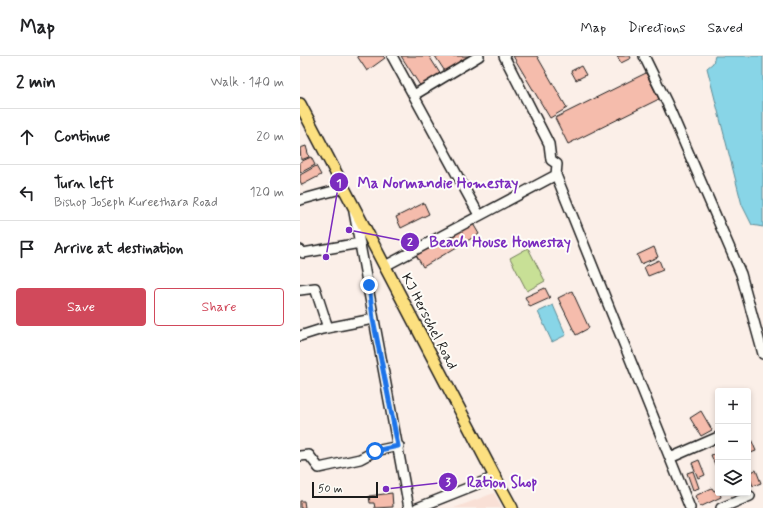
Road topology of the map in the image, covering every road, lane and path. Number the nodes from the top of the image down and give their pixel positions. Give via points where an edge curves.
1 (392, 56) edge
2 (479, 56) edge
3 (504, 56) edge
4 (644, 56) edge
5 (414, 95) junction
6 (300, 104) edge
7 (556, 175) junction
8 (344, 188) junction
9 (301, 198) edge
10 (353, 206) junction
11 (479, 215) junction
12 (360, 243) junction
13 (300, 250) edge
14 (385, 266) junction
15 (300, 290) edge
16 (373, 319) junction
17 (328, 328) junction
18 (300, 336) edge
19 (763, 354) edge
20 (715, 438) edge
21 (398, 446) junction
22 (300, 456) edge
23 (670, 458) junction
24 (495, 477) junction
25 (750, 496) dead end
26 (409, 508) edge
27 (417, 508) edge
28 (512, 508) edge
29 (690, 508) edge
30 (721, 508) edge

1 - 5 street
2 - 5 street
3 - 7 street via 549,144 551,160 557,164
4 - 19 street via 741,274
5 - 11 street
6 - 8 main road, KJ Herschel Road
7 - 11 street
7 - 23 street
8 - 9 street
8 - 10 main road, KJ Herschel Road
10 - 12 street
10 - 14 main road, KJ Herschel Road
11 - 14 street
12 - 13 street via 303,253
12 - 16 street
14 - 24 main road, KJ Herschel Road
15 - 17 street via 315,288
16 - 17 street
16 - 21 street
17 - 18 street
20 - 23 street
21 - 22 street via 375,451 360,459 319,468 309,455
21 - 26 street
23 - 29 street
24 - 27 street
24 - 28 main road, KJ Herschel Road
25 - 30 street

